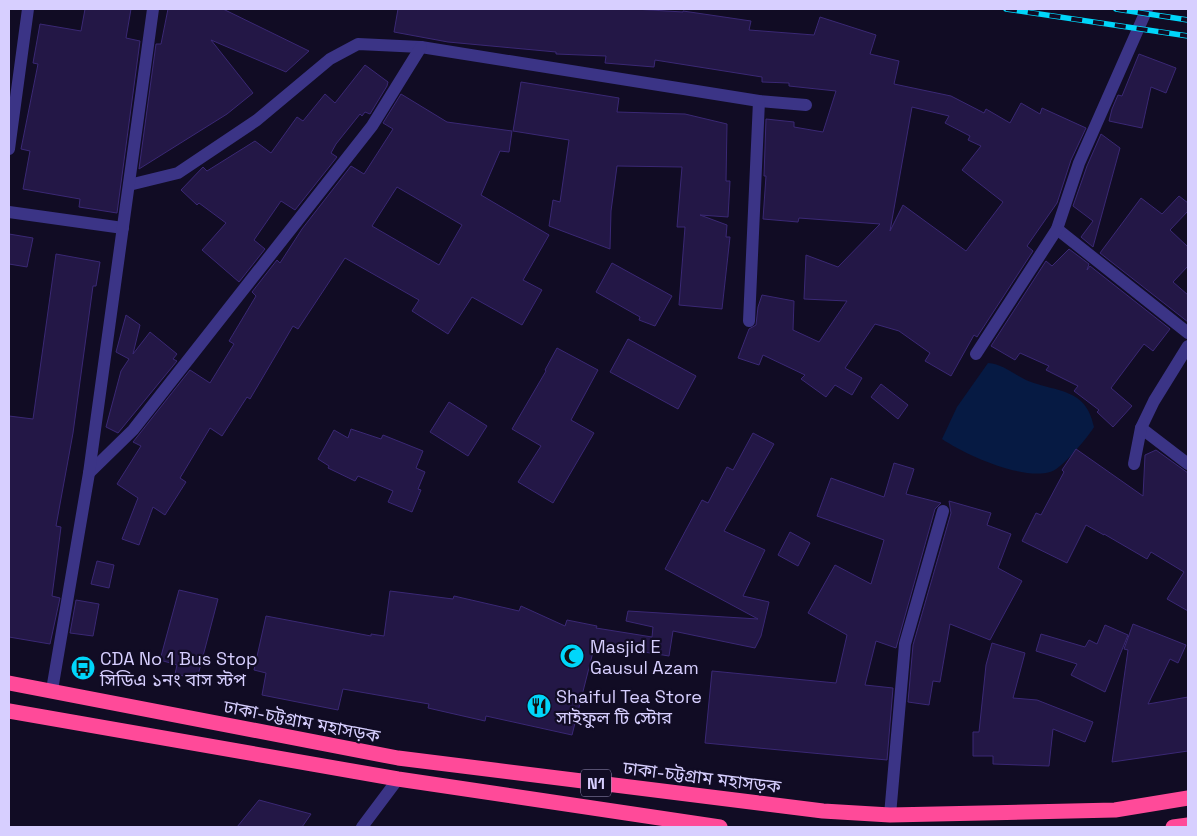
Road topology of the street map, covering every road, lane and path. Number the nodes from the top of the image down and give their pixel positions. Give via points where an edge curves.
1 (28, 9) edge
2 (153, 9) edge
3 (1148, 9) edge
4 (421, 47) junction
5 (759, 102) junction
6 (806, 105) dead end
7 (9, 149) edge
8 (129, 186) junction
9 (9, 212) edge
10 (123, 228) junction
11 (1056, 229) junction
12 (749, 321) dead end
13 (1188, 333) edge
14 (1188, 346) edge
15 (976, 354) dead end
16 (1141, 428) junction
17 (1134, 464) dead end
18 (1188, 464) edge
19 (90, 473) junction
20 (942, 511) dead end
21 (9, 683) edge
22 (52, 690) junction
23 (9, 711) edge
24 (398, 779) junction
25 (1188, 798) edge
26 (890, 815) junction
27 (1188, 824) edge
28 (362, 827) edge
29 (720, 827) edge
30 (1173, 827) edge

1 - 7 street
2 - 8 street
3 - 11 street via 1083,155
4 - 5 street
4 - 8 street via 358,44 330,59 257,120 178,173
4 - 19 street via 372,126 133,430
5 - 6 street
5 - 12 street
8 - 10 street
9 - 10 street
10 - 19 street
11 - 13 street
11 - 15 street
14 - 16 street
16 - 17 street
16 - 18 street
19 - 22 street
20 - 26 street via 905,644
21 - 22 highway, ঢাকা-চট্টগ্রাম মহাসড়ক / N1
22 - 26 highway, ঢাকা-চট্টগ্রাম মহাসড়ক / N1 via 398,758 823,811
23 - 24 highway, N1
24 - 28 street
24 - 29 highway, N1
25 - 26 highway, ঢাকা-চট্টগ্রাম মহাসড়ক / N1 via 1115,810
27 - 30 highway

